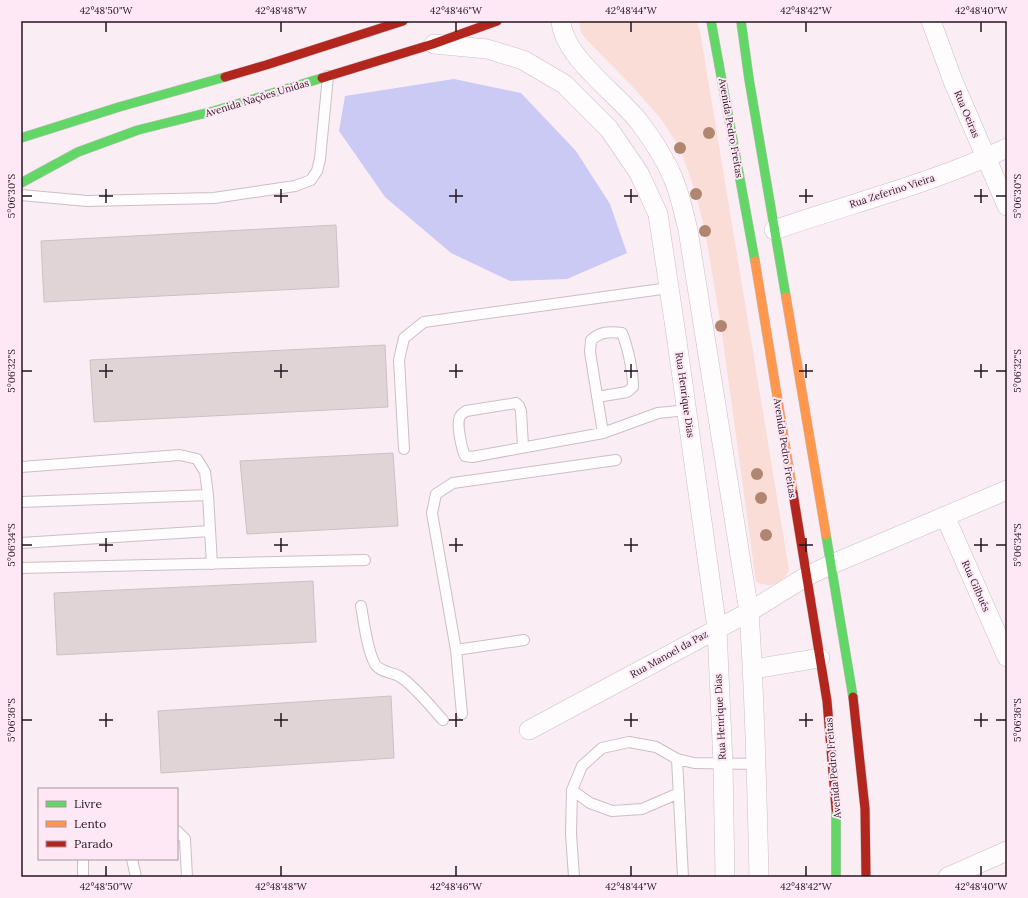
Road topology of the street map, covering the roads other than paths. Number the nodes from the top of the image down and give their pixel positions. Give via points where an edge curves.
1 (403, 21) edge
2 (497, 21) edge
3 (562, 21) edge
4 (711, 21) edge
5 (741, 21) edge
6 (930, 21) edge
7 (433, 44) junction
8 (328, 76) junction
9 (21, 138) edge
10 (1007, 148) edge
11 (985, 158) junction
12 (21, 183) edge
13 (21, 195) edge
14 (1007, 206) edge
15 (774, 230) junction
16 (696, 283) junction
17 (669, 288) junction
18 (597, 397) junction
19 (687, 410) junction
20 (603, 433) junction
21 (523, 447) junction
22 (404, 449) dead end
23 (616, 460) dead end
24 (21, 466) edge
25 (1007, 490) edge
26 (208, 495) junction
27 (21, 502) edge
28 (945, 516) junction
29 (210, 531) junction
30 (21, 543) edge
31 (365, 560) dead end
32 (212, 564) junction
33 (830, 565) junction
34 (21, 568) edge
35 (807, 576) junction
36 (361, 606) dead end
37 (749, 612) junction
38 (717, 628) junction
39 (524, 640) dead end
40 (456, 650) junction
41 (1007, 657) edge
42 (820, 658) junction
43 (753, 669) junction
44 (462, 714) dead end
45 (443, 720) dead end
46 (529, 730) dead end
47 (677, 759) junction
48 (722, 764) junction
49 (757, 764) junction
50 (572, 790) junction
51 (679, 793) junction
52 (178, 832) edge
53 (1007, 852) edge
54 (83, 860) edge
55 (132, 860) edge
56 (83, 877) edge
57 (136, 877) edge
58 (187, 877) edge
59 (574, 877) edge
60 (683, 877) edge
61 (725, 877) edge
62 (759, 877) edge
63 (836, 877) edge
64 (866, 877) edge
65 (948, 877) edge

1 - 9 main road
2 - 7 main road, Avenida Nações Unidas
3 - 16 street via 568,43 602,84 639,122 676,183 688,230
4 - 35 main road, Avenida Pedro Freitas via 752,246
5 - 15 main road
6 - 11 street, Rua Oeiras
7 - 8 main road, Avenida Nações Unidas
7 - 17 street, Rua Henrique Dias via 487,49 523,60 564,84 609,129 638,173 658,214
8 - 12 main road, Avenida Nações Unidas via 214,111 138,130 78,152
8 - 13 lane via 320,159 311,180 295,186 214,198 87,201
10 - 11 street, Rua Zeferino Vieira
11 - 14 street, Rua Oeiras
11 - 15 street, Rua Zeferino Vieira via 920,183
15 - 33 main road
16 - 17 street
16 - 37 street
17 - 19 street, Rua Henrique Dias
17 - 22 lane via 424,322 404,338 399,360
18 - 18 lane via 590,352 591,340 598,334 622,334 633,386 628,392
18 - 20 lane
19 - 20 lane via 658,413
19 - 38 street, Rua Henrique Dias
20 - 21 lane
21 - 21 lane via 472,457 465,456 458,420 466,411 516,403 521,411
23 - 40 lane via 453,483 436,494 432,513
24 - 26 lane via 180,455 197,459 205,472
25 - 28 street
26 - 27 lane
26 - 29 lane
28 - 33 street
28 - 41 street, Rua Gilbués
29 - 30 lane
29 - 32 lane
31 - 32 lane
32 - 34 lane
33 - 35 street, Rua Manoel da Paz
33 - 64 main road via 851,682 858,738 866,809
35 - 37 street, Rua Manoel da Paz
35 - 42 main road, Avenida Pedro Freitas
36 - 45 lane via 375,665 408,683
37 - 38 street, Rua Manoel da Paz
37 - 43 street
38 - 46 street, Rua Manoel da Paz
38 - 48 street, Rua Henrique Dias
39 - 40 lane
40 - 44 lane
42 - 43 street
42 - 63 main road, Avenida Pedro Freitas via 827,701 837,816
43 - 49 street
47 - 48 lane via 694,763
47 - 50 lane via 656,747 629,742 602,748 582,766
47 - 51 lane
48 - 49 lane
48 - 61 street, Rua Henrique Dias
49 - 62 street
50 - 51 lane via 590,803 612,811 642,809
50 - 59 lane via 571,834
51 - 60 lane
52 - 58 lane via 185,839
53 - 65 street
54 - 56 lane
55 - 57 lane

